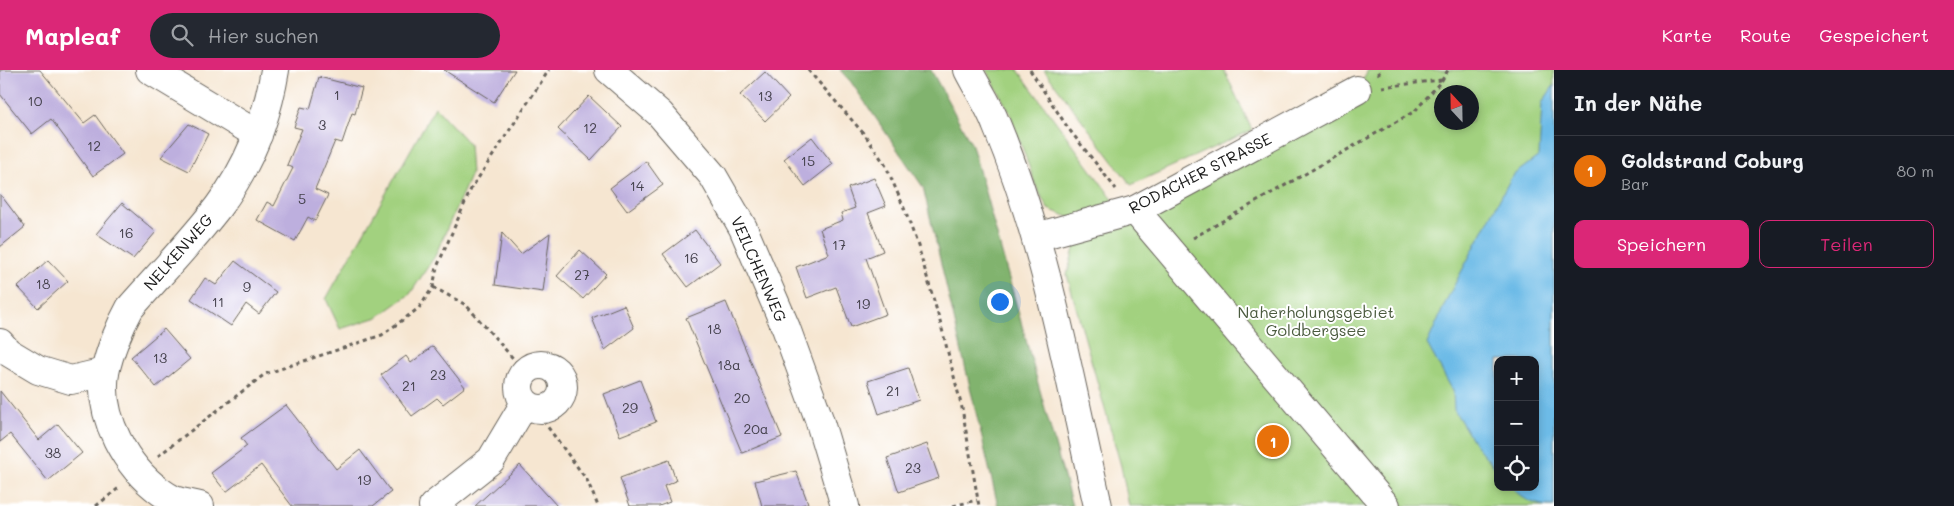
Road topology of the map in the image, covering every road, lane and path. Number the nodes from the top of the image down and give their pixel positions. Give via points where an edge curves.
1 (150, 70) edge
2 (275, 70) edge
3 (549, 70) edge
4 (609, 70) edge
5 (808, 70) edge
6 (968, 70) edge
7 (1030, 70) edge
8 (1448, 70) edge
9 (1442, 80) junction
10 (1357, 90) joint
11 (258, 135) junction
12 (1135, 210) junction
13 (1036, 237) junction
14 (1171, 250) junction
15 (433, 287) junction
16 (0, 343) edge
17 (106, 372) junction
18 (525, 372) junction
19 (533, 406) junction
20 (138, 472) junction
21 (977, 500) junction
22 (96, 506) edge
23 (200, 506) edge
24 (433, 506) edge
25 (598, 506) edge
26 (845, 506) edge
27 (953, 506) edge
28 (979, 506) edge
29 (1098, 506) edge
30 (1386, 506) edge

1 - 11 street
2 - 11 street, NELKENWEG
3 - 15 path via 471,189 437,267
4 - 26 street, VEILCHENWEG via 660,114 714,176 743,228 789,337 819,419
5 - 21 path via 865,135 886,166 904,208 918,246 959,399
6 - 13 street via 996,122
7 - 12 path via 1068,128
8 - 9 path
9 - 10 path
9 - 14 path via 1415,111
10 - 12 street, RODACHER STRASSE
11 - 17 street, NELKENWEG via 248,158 218,206 130,308 121,324
12 - 13 street, RODACHER STRASSE
12 - 14 street
13 - 29 street
14 - 30 street
15 - 18 path via 466,305
15 - 20 path via 419,308 382,334 264,374
16 - 17 street via 8,352 38,370 71,380
17 - 20 street, NELKENWEG via 110,424 124,453
18 - 19 street via 520,379 520,396
18 - 19 street via 541,365 556,371 561,378 562,395 557,402 550,408
19 - 24 street via 491,460
19 - 25 path via 587,480
20 - 22 path
20 - 23 street, NELKENWEG via 173,500
21 - 27 path
21 - 28 path

